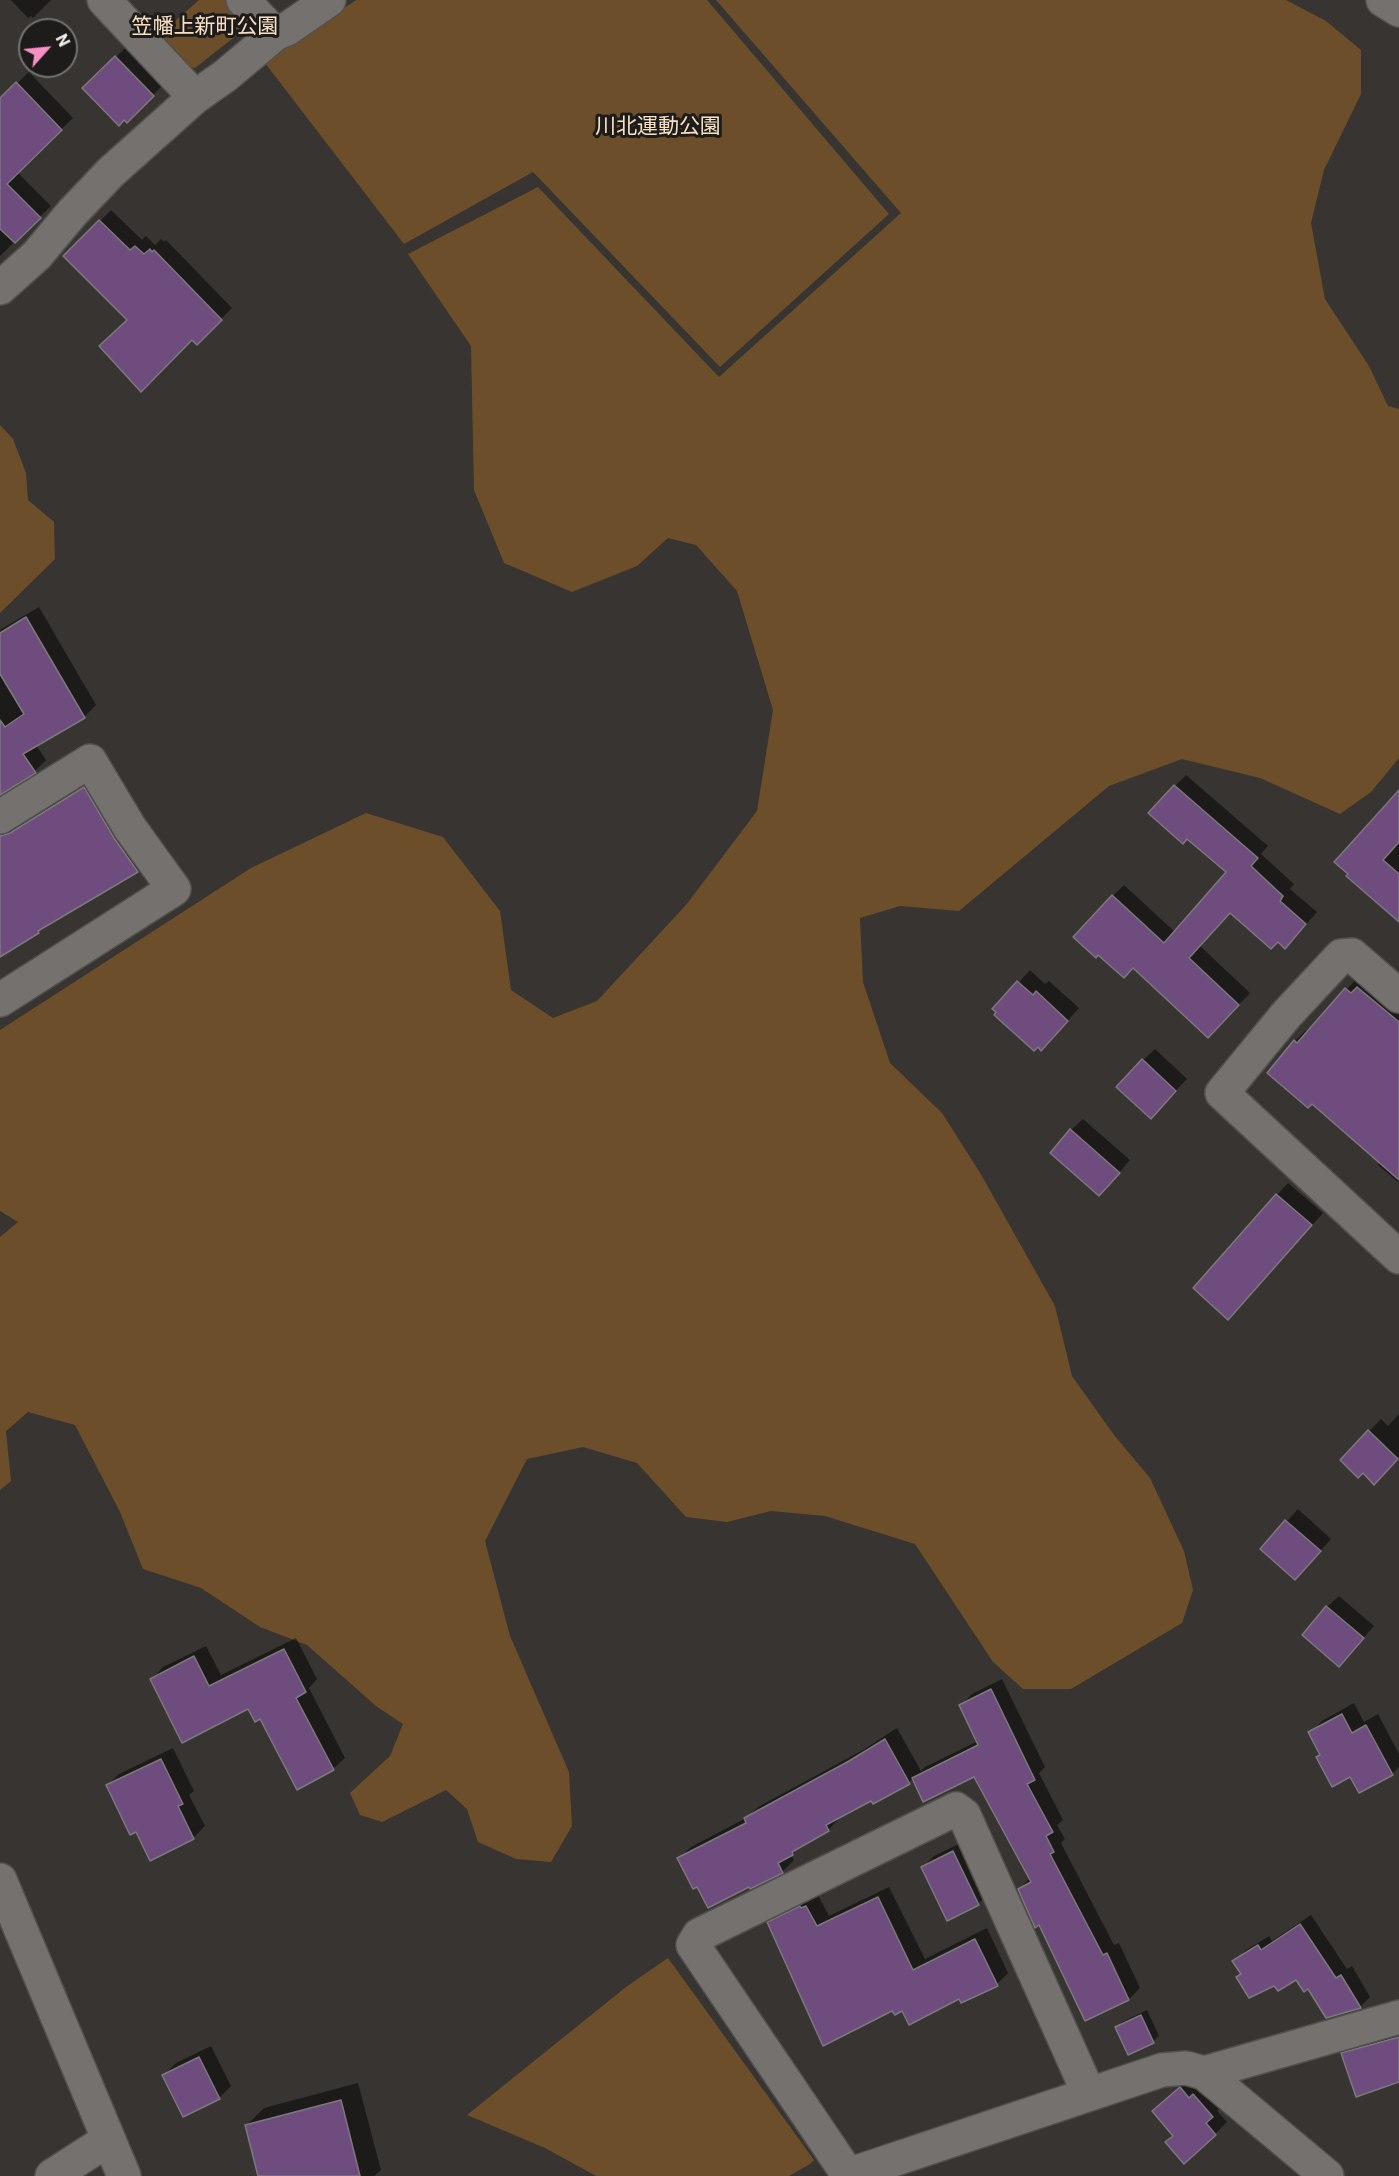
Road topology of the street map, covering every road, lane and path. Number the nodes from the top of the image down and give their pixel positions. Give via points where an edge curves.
1 (104, 0) edge
2 (243, 0) edge
3 (329, 0) edge
4 (1383, 0) edge
5 (1399, 10) edge
6 (275, 34) junction
7 (195, 97) junction
8 (0, 288) edge
9 (0, 817) edge
10 (1399, 996) edge
11 (0, 1000) edge
12 (1399, 1257) edge
13 (0, 1880) edge
14 (1399, 2017) edge
15 (1204, 2073) junction
16 (1089, 2094) junction
17 (108, 2139) junction
18 (52, 2176) edge
19 (124, 2176) edge
20 (847, 2176) edge
21 (1327, 2176) edge

1 - 7 street
2 - 6 street
3 - 6 street
4 - 5 street
6 - 7 street
7 - 8 street via 111,172 37,255
9 - 11 street via 90,761 130,828 174,889
10 - 12 street via 1352,955 1341,956 1222,1093
13 - 17 street
14 - 15 street
15 - 16 street via 1186,2068 1162,2070
15 - 21 street
16 - 20 street
16 - 20 street via 964,1815 956,1809 699,1935 693,1945
17 - 18 street
17 - 19 street

